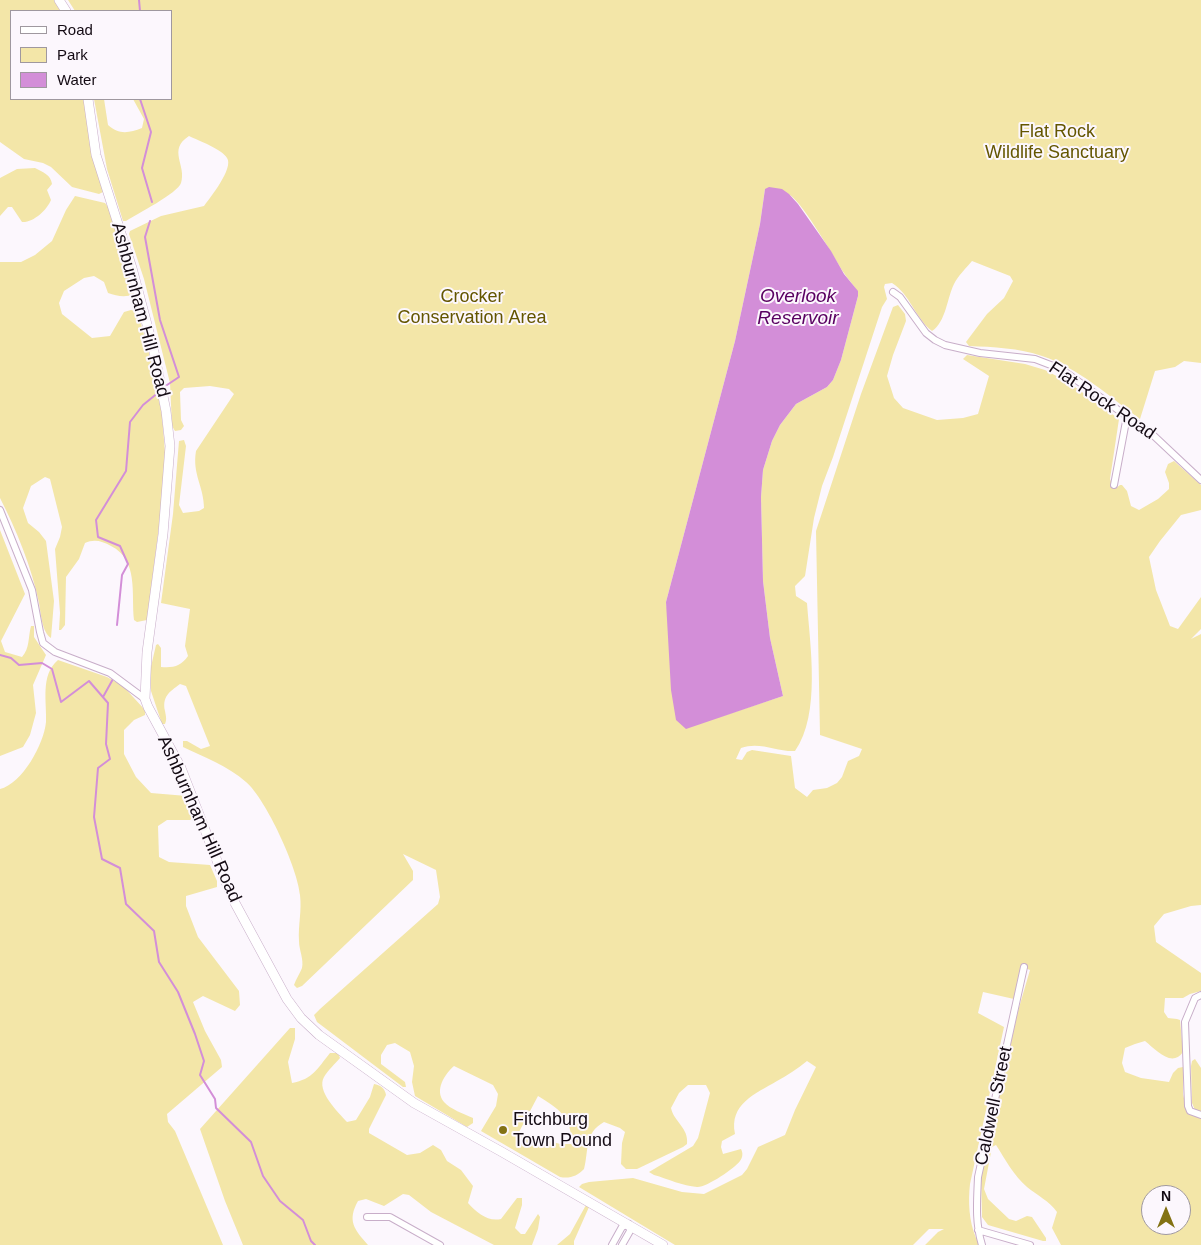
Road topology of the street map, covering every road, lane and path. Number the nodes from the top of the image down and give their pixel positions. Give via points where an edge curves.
1 (88, 100) edge
2 (893, 292) dead end
3 (1127, 416) junction
4 (1201, 480) edge
5 (1114, 485) dead end
6 (0, 510) edge
7 (145, 699) junction
8 (1024, 967) dead end
9 (1201, 995) edge
10 (1201, 1115) edge
11 (367, 1217) dead end
12 (629, 1224) junction
13 (978, 1230) junction
14 (440, 1245) edge
15 (612, 1245) edge
16 (622, 1245) edge
17 (663, 1245) edge
18 (982, 1245) edge
19 (1030, 1245) edge

1 - 7 street, Ashburnham Hill Road via 96,155 153,347 170,446 163,534 147,652
2 - 3 street, Flat Rock Road via 935,340 954,348 1052,364
3 - 4 street, Flat Rock Road via 1162,442
3 - 5 street
6 - 7 street via 32,590 43,643 54,652 110,673
7 - 12 street, Ashburnham Hill Road via 181,768 235,903 287,999 301,1018 414,1103
8 - 13 street, Caldwell Street via 978,1178
9 - 10 street via 1196,997 1185,1026 1188,1106 1190,1111
11 - 14 street via 390,1217
12 - 15 street via 622,1227
12 - 16 street via 630,1231
12 - 17 street, Ashburnham Hill Road
13 - 18 street, Caldwell Street
13 - 19 street

